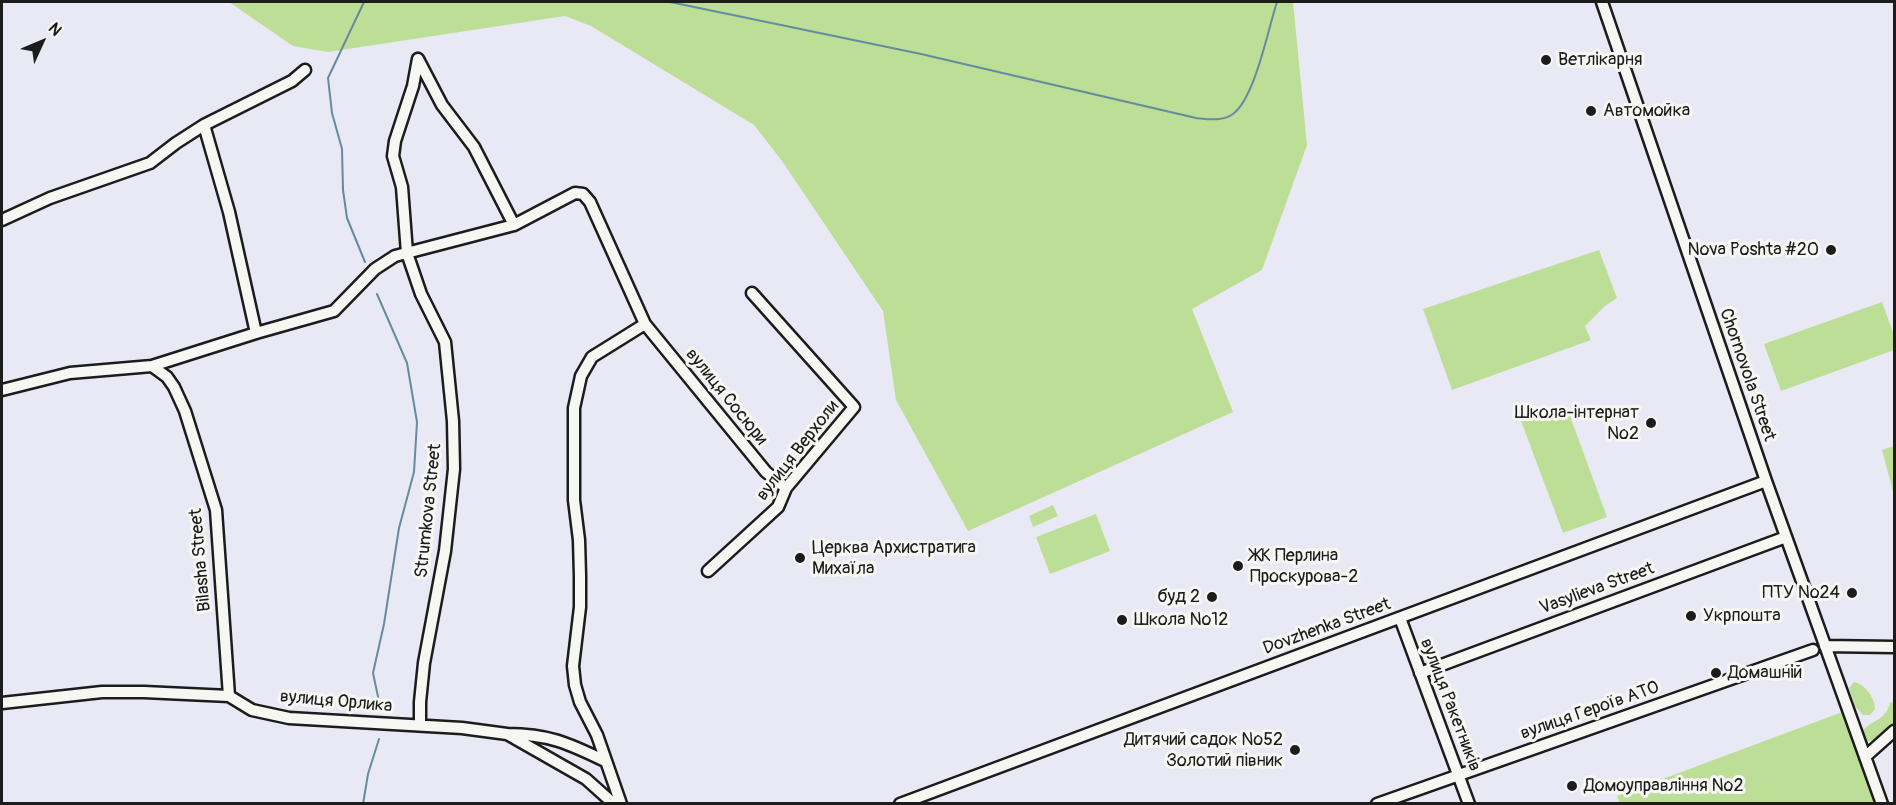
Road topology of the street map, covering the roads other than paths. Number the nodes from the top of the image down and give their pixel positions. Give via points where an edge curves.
1 (1602, 2) edge
2 (305, 69) dead end
3 (204, 125) junction
4 (2, 220) edge
5 (514, 225) junction
6 (406, 253) junction
7 (752, 293) dead end
8 (645, 324) junction
9 (256, 333) junction
10 (152, 366) junction
11 (2, 390) edge
12 (1766, 482) junction
13 (786, 488) junction
14 (1786, 537) junction
15 (708, 571) dead end
16 (1400, 618) junction
17 (1825, 646) junction
18 (1894, 647) edge
19 (1813, 650) dead end
20 (1420, 673) junction
21 (229, 696) junction
22 (2, 703) edge
23 (420, 725) junction
24 (1894, 731) edge
25 (507, 734) junction
26 (1865, 757) junction
27 (605, 761) junction
28 (1458, 774) junction
29 (614, 804) edge
30 (621, 804) edge
31 (900, 804) edge
32 (1377, 804) edge
33 (1469, 804) edge
34 (1882, 804) edge

1 - 12 street, Chornovola Street
2 - 3 street via 292,81
3 - 4 street via 150,163 50,198
3 - 9 street via 229,212
5 - 6 street
5 - 6 street, Strumkova Street via 474,147 442,105 418,59 393,156 402,187
5 - 8 street, вулиця Сосюри via 575,193 583,194
6 - 9 street via 375,269 334,311
6 - 23 street, Strumkova Street via 445,342 453,421 453,481 445,551 424,663
7 - 13 street, вулиця Верхоли via 854,407
8 - 13 street, вулиця Сосюри via 766,472
8 - 27 street via 592,357 581,376 574,408 580,608 573,666 580,702
9 - 10 street
10 - 11 street via 70,373
10 - 21 street, Bilasha Street via 167,376 178,395 216,510
12 - 14 street, Chornovola Street
12 - 16 street, Dovzhenka Street
13 - 15 street, вулиця Верхоли via 778,507
14 - 17 street, Chornovola Street
14 - 20 street, Vasylieva Street
16 - 20 street, вулиця Ракетників
16 - 31 street, Dovzhenka Street
17 - 18 street
17 - 26 street, Chornovola Street
19 - 28 street, вулиця Героїв АТО
20 - 28 street, вулиця Ракетників
21 - 22 street, вулиця Орлика via 102,692
21 - 23 street, вулиця Орлика via 252,710 289,718
23 - 25 street, вулиця Орлика
24 - 26 street
25 - 27 street via 550,737
25 - 29 street, вулиця Орлика via 586,779
26 - 34 street, Chornovola Street
27 - 30 street
28 - 32 street, вулиця Героїв АТО
28 - 33 street, вулиця Ракетників

